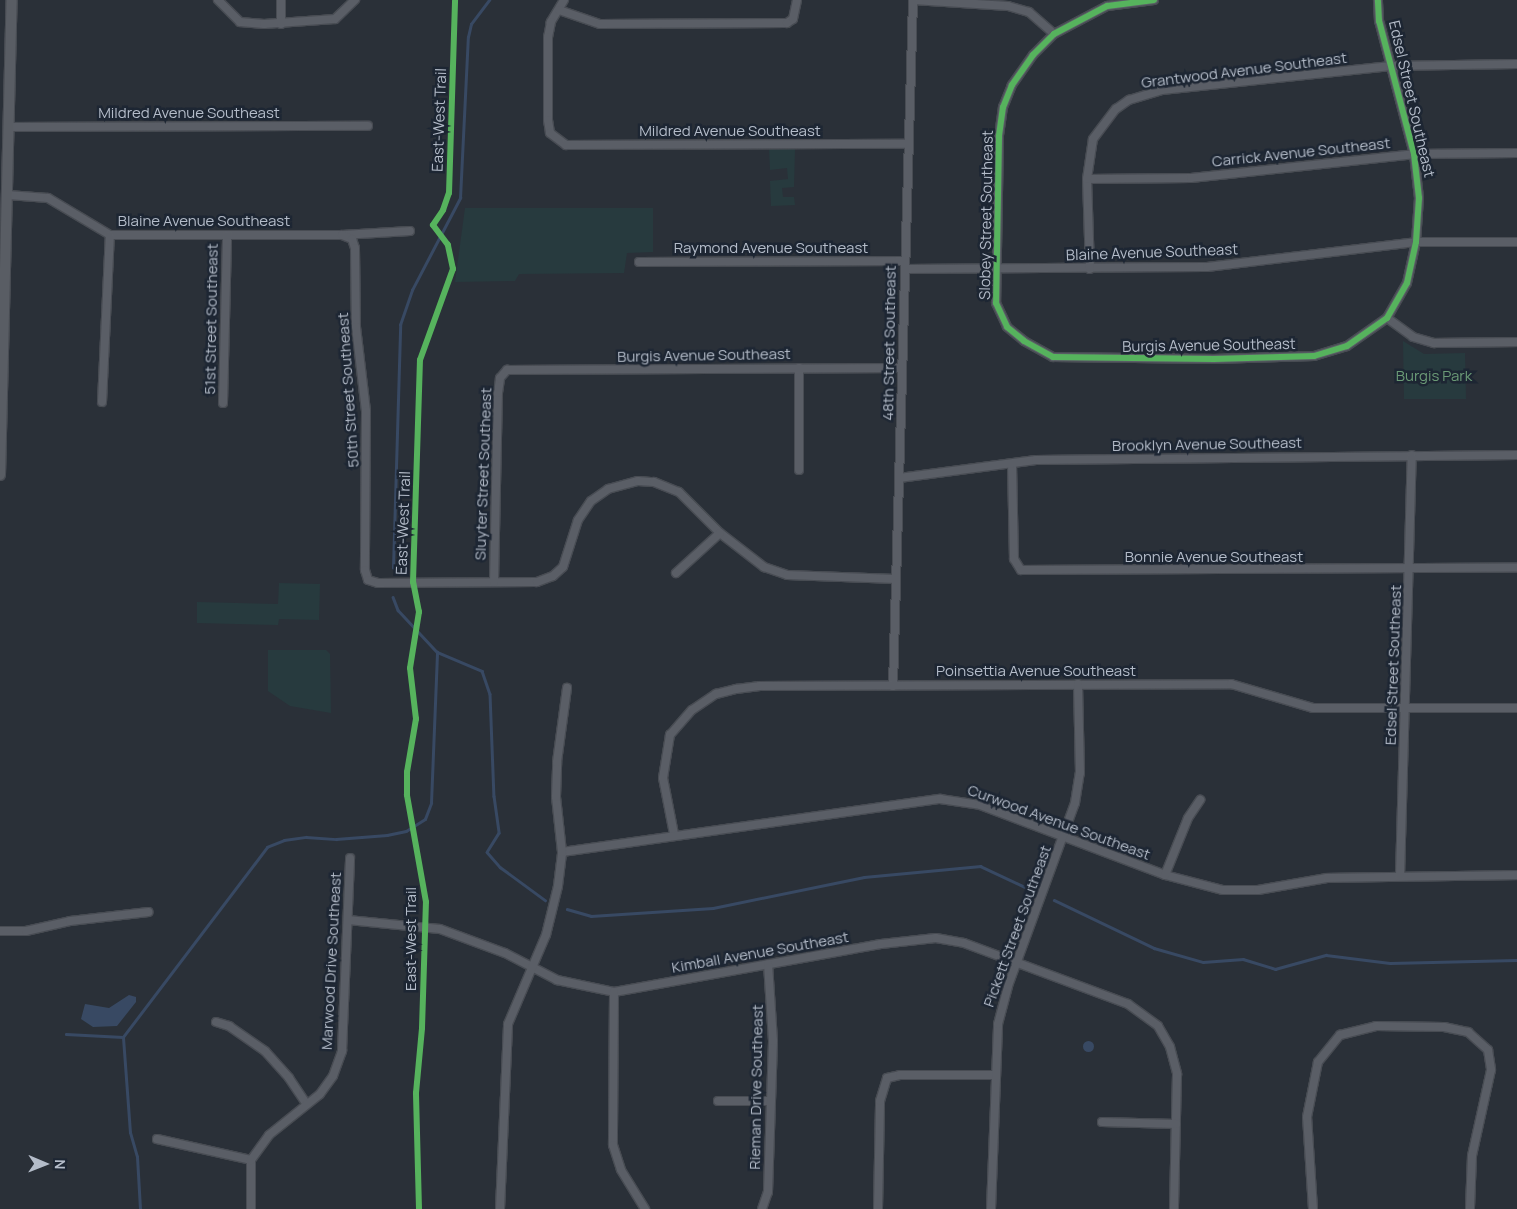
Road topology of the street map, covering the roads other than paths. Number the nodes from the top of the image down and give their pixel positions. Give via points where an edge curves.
1 (12, 0) edge
2 (218, 0) edge
3 (281, 0) edge
4 (354, 0) edge
5 (564, 0) edge
6 (797, 0) edge
7 (913, 0) edge
8 (1154, 0) edge
9 (1378, 0) edge
10 (559, 10) junction
11 (281, 24) junction
12 (1054, 34) junction
13 (1517, 64) edge
14 (1390, 66) junction
15 (368, 126) dead end
16 (9, 127) junction
17 (907, 144) junction
18 (1517, 153) edge
19 (1414, 154) junction
20 (1087, 179) junction
21 (8, 195) junction
22 (410, 231) dead end
23 (110, 235) junction
24 (227, 235) junction
25 (342, 235) junction
26 (1416, 242) junction
27 (1517, 242) edge
28 (638, 262) dead end
29 (905, 265) junction
30 (998, 269) junction
31 (1090, 269) junction
32 (1387, 318) junction
33 (2, 340) edge
34 (1024, 341) joint
35 (1517, 342) edge
36 (799, 368) junction
37 (902, 368) junction
38 (507, 370) joint
39 (102, 402) dead end
40 (223, 402) dead end
41 (1517, 455) edge
42 (1412, 456) junction
43 (1012, 464) junction
44 (799, 470) dead end
45 (0, 475) edge
46 (899, 478) junction
47 (720, 533) junction
48 (1410, 567) junction
49 (1517, 567) edge
50 (676, 573) dead end
51 (896, 578) junction
52 (494, 582) junction
53 (1078, 684) junction
54 (893, 686) junction
55 (567, 688) dead end
56 (1517, 708) edge
57 (1405, 710) junction
58 (1200, 800) dead end
59 (674, 834) junction
60 (1064, 836) junction
61 (562, 852) junction
62 (350, 858) dead end
63 (1165, 875) junction
64 (1517, 875) edge
65 (1400, 876) junction
66 (148, 912) dead end
67 (348, 920) junction
68 (0, 931) edge
69 (1016, 962) junction
70 (768, 964) junction
71 (531, 967) junction
72 (614, 992) junction
73 (216, 1022) dead end
74 (994, 1075) junction
75 (718, 1101) dead end
76 (771, 1102) junction
77 (306, 1103) junction
78 (1102, 1122) dead end
79 (1176, 1124) junction
80 (157, 1139) dead end
81 (251, 1160) junction
82 (251, 1209) edge
83 (500, 1209) edge
84 (645, 1209) edge
85 (762, 1209) edge
86 (878, 1209) edge
87 (991, 1209) edge
88 (1174, 1209) edge
89 (1313, 1209) edge
90 (1470, 1209) edge

1 - 16 main road
2 - 11 street via 240,22
3 - 11 street
4 - 11 street via 335,19
5 - 10 street
6 - 10 street via 794,19 787,23 600,24
7 - 12 street via 1008,6 1028,12
7 - 17 street, 48th Street Southeast
8 - 12 street, Slobey Street Southeast via 1107,6
9 - 14 street, Edsel Street Southeast via 1379,21
10 - 17 street, Mildred Avenue Southeast via 551,22 548,37 548,120 555,140 566,145
12 - 30 street, Slobey Street Southeast via 1033,54 1012,85 1002,110
13 - 14 street, Grantwood Avenue Southeast
14 - 19 street, Edsel Street Southeast
14 - 20 street, Grantwood Avenue Southeast via 1144,94 1116,109 1103,123 1093,139
15 - 16 street, Mildred Avenue Southeast
16 - 21 main road
17 - 29 street, 48th Street Southeast
18 - 19 street, Carrick Avenue Southeast
19 - 20 street, Carrick Avenue Southeast via 1191,178
19 - 26 street, Edsel Street Southeast via 1420,198
20 - 31 street, Grantwood Avenue Southeast
21 - 23 street, Blaine Avenue Southeast via 48,198
21 - 33 main road
22 - 25 street, Blaine Avenue Southeast
23 - 24 street, Blaine Avenue Southeast
23 - 39 street
24 - 25 street, Blaine Avenue Southeast
24 - 40 street, 51st Street Southeast
25 - 52 street, 50th Street Southeast via 352,239 355,248 356,326 366,411 365,570 368,580 378,583
26 - 27 street, Blaine Avenue Southeast
26 - 31 street, Blaine Avenue Southeast via 1207,267
26 - 32 street, Edsel Street Southeast via 1407,282
28 - 29 street, Raymond Avenue Southeast
29 - 30 street, Blaine Avenue Southeast
29 - 37 street, 48th Street Southeast
30 - 31 street, Blaine Avenue Southeast
30 - 34 street, Slobey Street Southeast via 996,303 1007,327
32 - 34 street, Burgis Avenue Southeast via 1347,346 1314,356 1214,359 1053,357
32 - 35 street via 1413,337 1434,343
33 - 45 main road
36 - 37 street, Burgis Avenue Southeast
36 - 38 street, Burgis Avenue Southeast
36 - 44 street
37 - 46 street, 48th Street Southeast
38 - 52 street, Sluyter Street Southeast via 500,378 498,393
41 - 42 street, Brooklyn Avenue Southeast
42 - 43 street, Brooklyn Avenue Southeast via 1036,460
42 - 48 street, Edsel Street Southeast
43 - 46 street, Brooklyn Avenue Southeast
43 - 48 street, Bonnie Avenue Southeast via 1014,559 1021,570
46 - 51 street, 48th Street Southeast
47 - 50 street
47 - 51 street via 764,567 787,575
47 - 52 street via 679,492 654,482 622,484 591,501 578,520 563,567 553,576 537,582
48 - 49 street, Bonnie Avenue Southeast
48 - 57 street, Edsel Street Southeast
51 - 54 street, 48th Street Southeast
53 - 54 street, Poinsettia Avenue Southeast
53 - 57 street, Poinsettia Avenue Southeast via 1231,684 1312,708
53 - 60 street, Pickett Street Southeast via 1080,773 1075,803
54 - 59 street, Poinsettia Avenue Southeast via 760,686 716,694 692,710 670,735 663,763
55 - 61 street via 556,797
56 - 57 street, Poinsettia Avenue Southeast
57 - 65 street, Edsel Street Southeast
58 - 63 street via 1188,818
59 - 60 street, Curwood Avenue Southeast via 940,799 980,805
59 - 61 street, Curwood Avenue Southeast
60 - 63 street, Curwood Avenue Southeast
60 - 69 street, Pickett Street Southeast
61 - 71 street via 553,911
62 - 67 street, Marwood Drive Southeast
63 - 65 street, Curwood Avenue Southeast via 1200,887 1241,892 1327,878
64 - 65 street, Curwood Avenue Southeast
66 - 68 street via 77,920 26,931
67 - 71 street, Kimball Avenue Southeast via 440,929 473,939
67 - 77 street, Marwood Drive Southeast via 342,1051 334,1076 320,1094
69 - 70 street, Kimball Avenue Southeast via 964,943 936,938
69 - 74 street, Pickett Street Southeast via 998,1024
69 - 79 street, Kimball Avenue Southeast via 1128,1004 1151,1019 1165,1037 1176,1069
70 - 72 street, Kimball Avenue Southeast
70 - 76 street, Rieman Drive Southeast via 772,994
71 - 72 street, Kimball Avenue Southeast via 557,980
71 - 83 street via 508,1024
72 - 84 street via 613,1145 621,1170
73 - 77 street via 229,1026 265,1051
74 - 86 street via 900,1075 887,1078 880,1101
74 - 87 street, Pickett Street Southeast
75 - 76 street
76 - 85 street, Rieman Drive Southeast via 768,1192
77 - 81 street, Marwood Drive Southeast via 269,1135
78 - 79 street
79 - 88 street
80 - 81 street
81 - 82 street
89 - 90 street via 1307,1117 1318,1062 1340,1035 1376,1026 1444,1027 1468,1032 1488,1050 1491,1070 1472,1156

